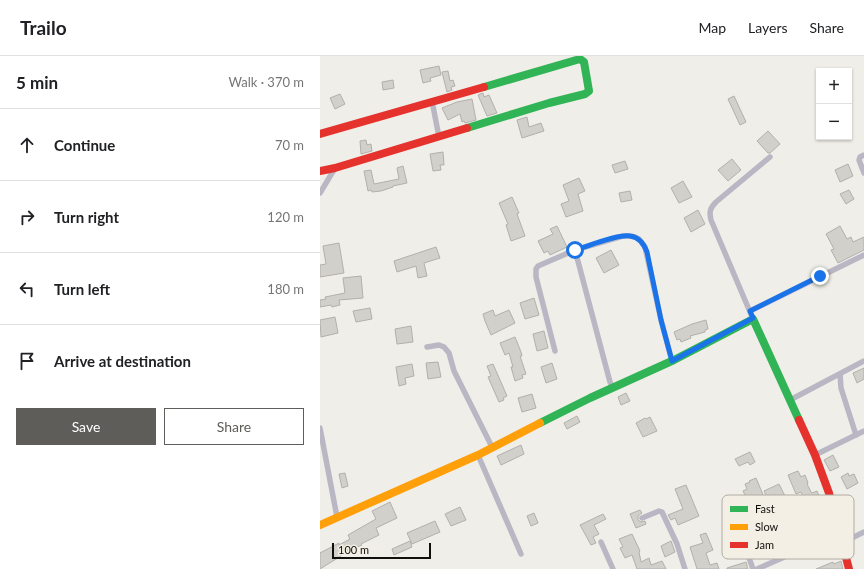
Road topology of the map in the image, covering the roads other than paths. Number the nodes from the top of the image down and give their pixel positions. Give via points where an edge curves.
1 (432, 102) junction
2 (320, 134) edge
3 (439, 137) junction
4 (864, 155) edge
5 (770, 157) dead end
6 (335, 168) junction
7 (320, 171) edge
8 (864, 173) edge
9 (320, 193) edge
10 (575, 250) junction
11 (864, 255) edge
12 (751, 315) junction
13 (427, 346) dead end
14 (555, 351) dead end
15 (672, 361) junction
16 (864, 361) edge
17 (840, 374) junction
18 (613, 388) junction
19 (790, 400) junction
20 (320, 428) edge
21 (864, 431) edge
22 (856, 435) junction
23 (492, 447) junction
24 (478, 455) junction
25 (815, 455) junction
26 (830, 495) edge
27 (338, 517) junction
28 (642, 518) dead end
29 (320, 525) edge
30 (864, 532) edge
31 (854, 537) edge
32 (601, 542) dead end
33 (521, 554) dead end
34 (749, 559) edge
35 (780, 559) edge
36 (846, 559) edge
37 (613, 569) edge
38 (685, 569) edge
39 (753, 569) edge
40 (757, 569) edge
41 (849, 569) edge

1 - 2 street
1 - 3 street
1 - 3 street via 577,59 584,62 589,89 585,94
3 - 6 street
4 - 8 street via 859,160
5 - 12 street via 716,202 710,213
6 - 7 street
6 - 9 street
10 - 14 street via 536,269
10 - 15 street via 630,236 643,243
10 - 18 street
11 - 12 street
12 - 15 street
12 - 19 street
13 - 23 street via 444,347 449,354 454,371
15 - 18 street
16 - 17 street
17 - 19 street
17 - 22 street via 841,388
18 - 23 street
19 - 25 street
20 - 27 street
21 - 22 street
22 - 25 street
23 - 24 street
24 - 27 street
24 - 33 street
25 - 26 street
27 - 29 street
28 - 38 street via 662,512
30 - 31 street
32 - 37 street
34 - 39 street
35 - 40 street
36 - 41 street

